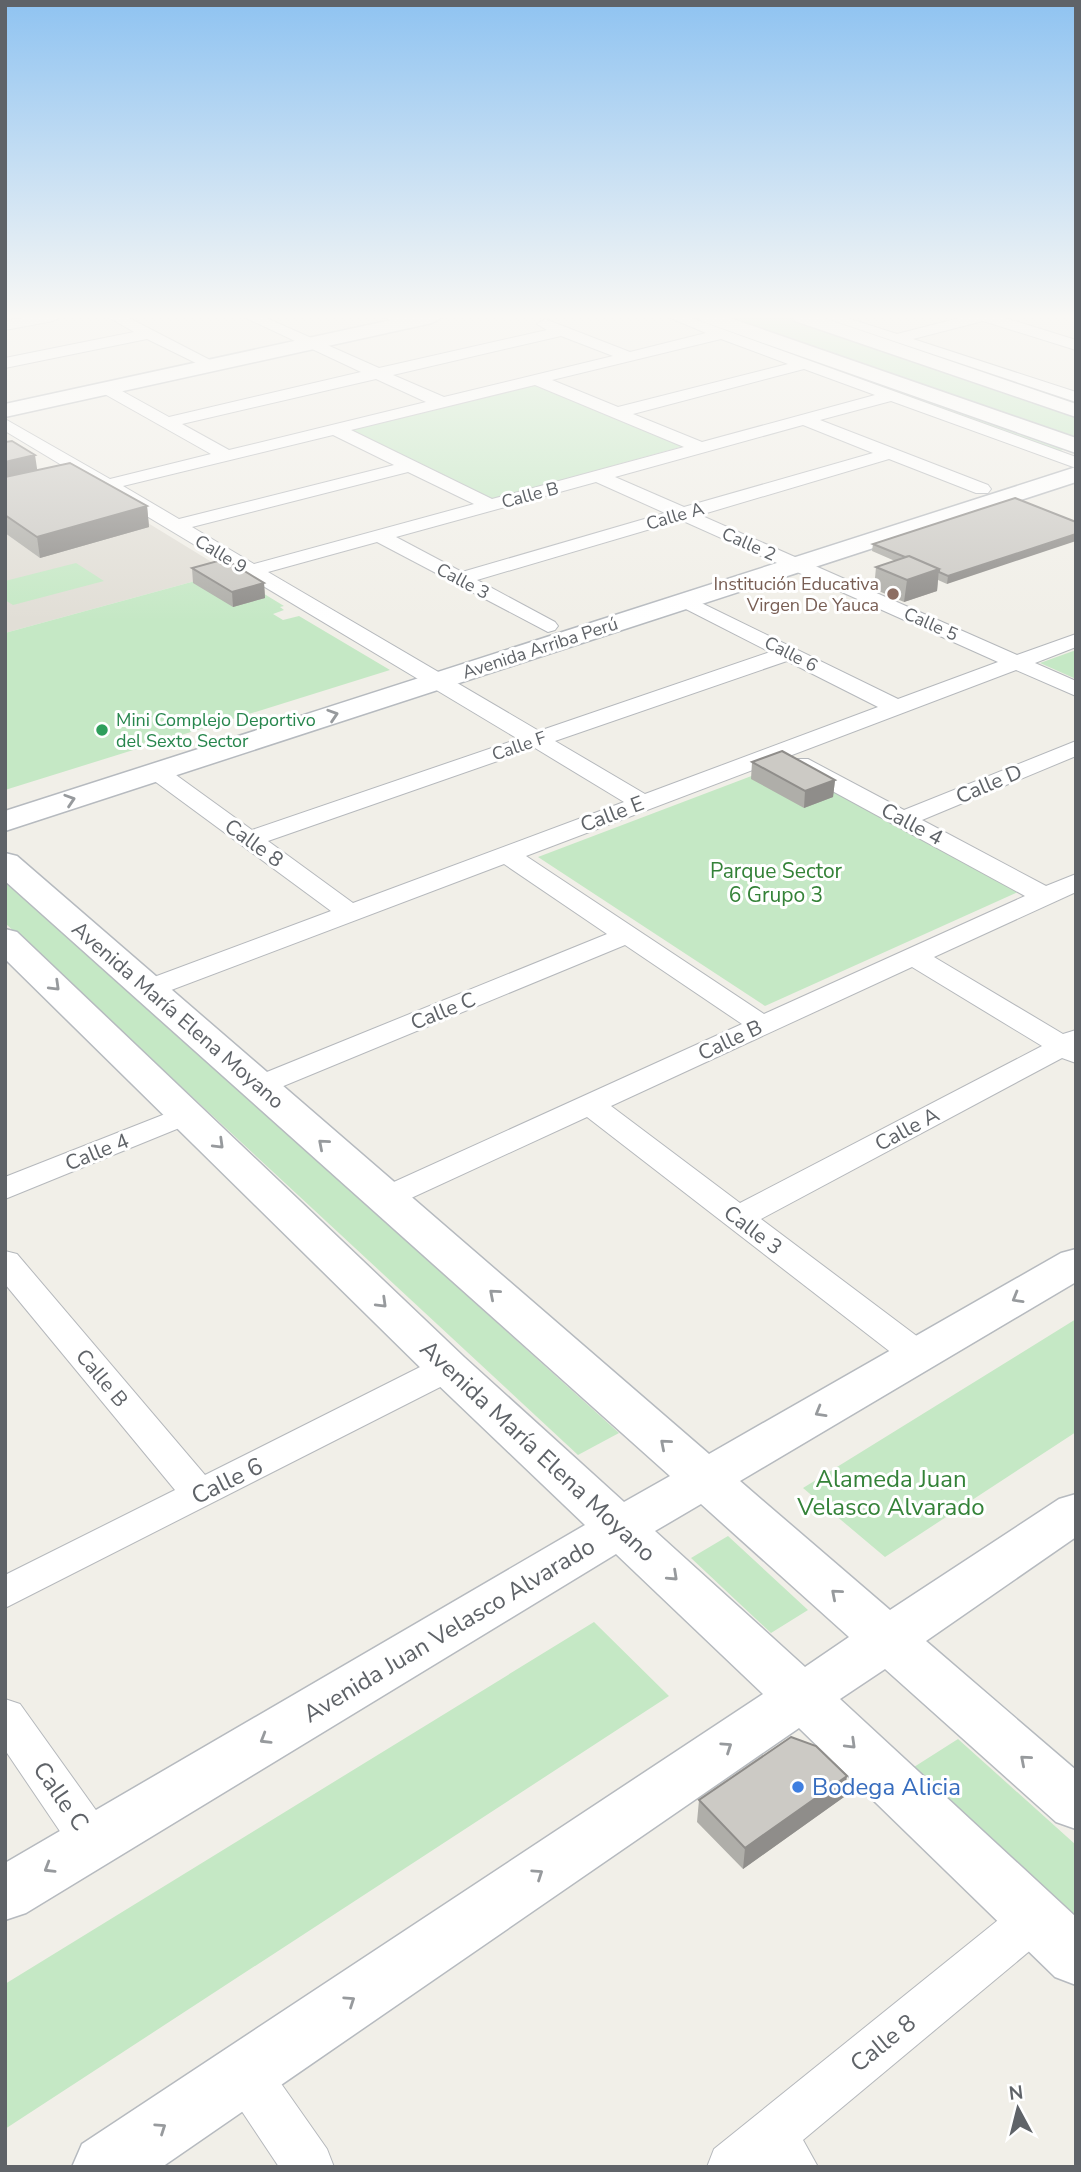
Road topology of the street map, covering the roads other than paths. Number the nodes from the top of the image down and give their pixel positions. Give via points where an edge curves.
1 (161, 418) edge
2 (183, 418) edge
3 (379, 418) edge
4 (631, 418) edge
5 (810, 418) edge
6 (955, 418) edge
7 (968, 418) edge
8 (804, 420) junction
9 (167, 422) junction
10 (5, 424) edge
11 (335, 429) junction
12 (701, 448) junction
13 (891, 453) junction
14 (227, 456) junction
15 (1075, 460) edge
16 (410, 466) junction
17 (85, 472) junction
18 (598, 476) junction
19 (58, 478) edge
20 (107, 485) junction
21 (982, 489) junction
22 (491, 506) junction
23 (682, 514) junction
24 (175, 526) junction
25 (379, 536) junction
26 (785, 560) junction
27 (250, 571) junction
28 (459, 579) junction
29 (685, 601) junction
30 (548, 626) junction
31 (1076, 640) edge
32 (789, 653) junction
33 (1016, 662) junction
34 (414, 669) junction
35 (439, 680) junction
36 (1076, 689) edge
37 (896, 707) junction
38 (538, 740) junction
39 (1076, 748) edge
40 (778, 752) junction
41 (157, 772) junction
42 (5, 800) edge
43 (643, 803) junction
44 (903, 819) junction
45 (5, 821) edge
46 (249, 839) junction
47 (506, 855) junction
48 (5, 863) edge
49 (1076, 882) edge
50 (1045, 896) junction
51 (350, 913) junction
52 (627, 935) junction
53 (5, 939) edge
54 (913, 956) junction
55 (148, 989) junction
56 (762, 1025) junction
57 (1071, 1046) edge
58 (258, 1086) junction
59 (589, 1104) junction
60 (188, 1114) junction
61 (5, 1189) edge
62 (385, 1198) junction
63 (738, 1218) junction
64 (5, 1262) edge
65 (1076, 1264) edge
66 (918, 1355) junction
67 (448, 1368) junction
68 (705, 1478) junction
69 (200, 1494) junction
70 (1076, 1512) edge
71 (621, 1528) junction
72 (5, 1593) edge
73 (887, 1639) junction
74 (802, 1697) junction
75 (5, 1716) edge
76 (1076, 1805) edge
77 (92, 1842) junction
78 (5, 1894) edge
79 (1034, 1919) junction
80 (1076, 1957) edge
81 (244, 2072) junction
82 (764, 2157) edge
83 (105, 2167) edge
84 (309, 2167) edge

1 - 9 street
2 - 9 street
3 - 11 street
4 - 12 street
5 - 8 street, Calle B
6 - 15 street
7 - 15 street
8 - 12 street, Calle B
8 - 13 street
9 - 14 street
10 - 17 street, Calle 9
11 - 14 street
11 - 16 street
12 - 18 street, Calle B
13 - 21 street
13 - 23 street, Calle A
14 - 20 street
15 - 21 street, Avenida Arriba Perú
15 - 26 street, Avenida Arriba Perú
16 - 22 street
16 - 24 street
17 - 19 street
17 - 20 street, Calle 9
18 - 22 street, Calle B
18 - 23 street, Calle 2
20 - 24 street, Calle 9
21 - 26 street, Avenida Arriba Perú
22 - 25 street, Calle B
23 - 26 street, Calle 2
23 - 28 street, Calle A
24 - 27 street, Calle 9
25 - 27 street, Calle B
25 - 28 street, Calle 3
26 - 29 street, Avenida Arriba Perú
26 - 30 street, Avenida Arriba Perú
26 - 33 street, Calle 5
27 - 34 street, Calle 9
28 - 30 street, Calle 3
29 - 32 street, Calle 6
29 - 35 street, Avenida Arriba Perú
30 - 34 street, Avenida Arriba Perú
31 - 33 street, Calle E
32 - 37 street, Calle 6
32 - 38 street, Calle F
33 - 36 street, Calle 5
33 - 37 street, Calle E
34 - 35 street, Calle 9
34 - 42 street, Avenida Arriba Perú
35 - 38 street, Calle 9
41 -> 35 street, Avenida Arriba Perú
37 - 40 street, Calle E
38 - 43 street, Calle 9
38 - 46 street, Calle F
39 - 44 street, Calle D
40 - 43 street, Calle E
40 - 44 street, Calle 4
45 -> 41 street, Avenida Arriba Perú
41 - 46 street, Calle 8
43 - 47 street, Calle E
44 - 50 street, Calle 4
46 - 51 street, Calle 8
47 - 51 street, Calle E
47 - 52 street
48 - 55 street, Avenida María Elena Moyano
49 - 50 street, Calle B
50 - 54 street, Calle B
51 - 55 street, Calle E
52 - 56 street
52 - 58 street, Calle C
53 -> 60 street, Avenida María Elena Moyano
54 - 56 street, Calle B
54 - 57 street
55 - 58 street, Avenida María Elena Moyano
56 - 59 street, Calle B
57 - 63 street, Calle A
62 -> 58 street, Avenida María Elena Moyano
59 - 62 street, Calle B
59 - 63 street, Calle 3
60 - 61 street, Calle 4
60 -> 67 street, Avenida María Elena Moyano
68 -> 62 street, Avenida María Elena Moyano
63 - 66 street, Calle 3
64 - 69 street, Calle B
65 -> 66 street, Avenida Juan Velasco Alvarado
66 -> 68 street, Avenida Juan Velasco Alvarado
67 - 69 street, Calle 6
67 - 71 street, Avenida María Elena Moyano
68 - 71 street, Avenida Juan Velasco Alvarado
73 -> 68 street, Avenida María Elena Moyano
69 - 72 street, Calle 6
70 - 73 street
71 -> 74 street, Avenida María Elena Moyano
71 -> 77 street, Avenida Juan Velasco Alvarado
73 - 74 street
76 -> 73 street, Avenida María Elena Moyano
74 -> 79 street, Avenida María Elena Moyano
81 -> 74 street
75 - 77 street, Calle C
77 -> 78 street, Avenida Juan Velasco Alvarado
79 - 80 street, Avenida María Elena Moyano
79 - 82 street, Calle 8
83 -> 81 street
81 - 84 street

